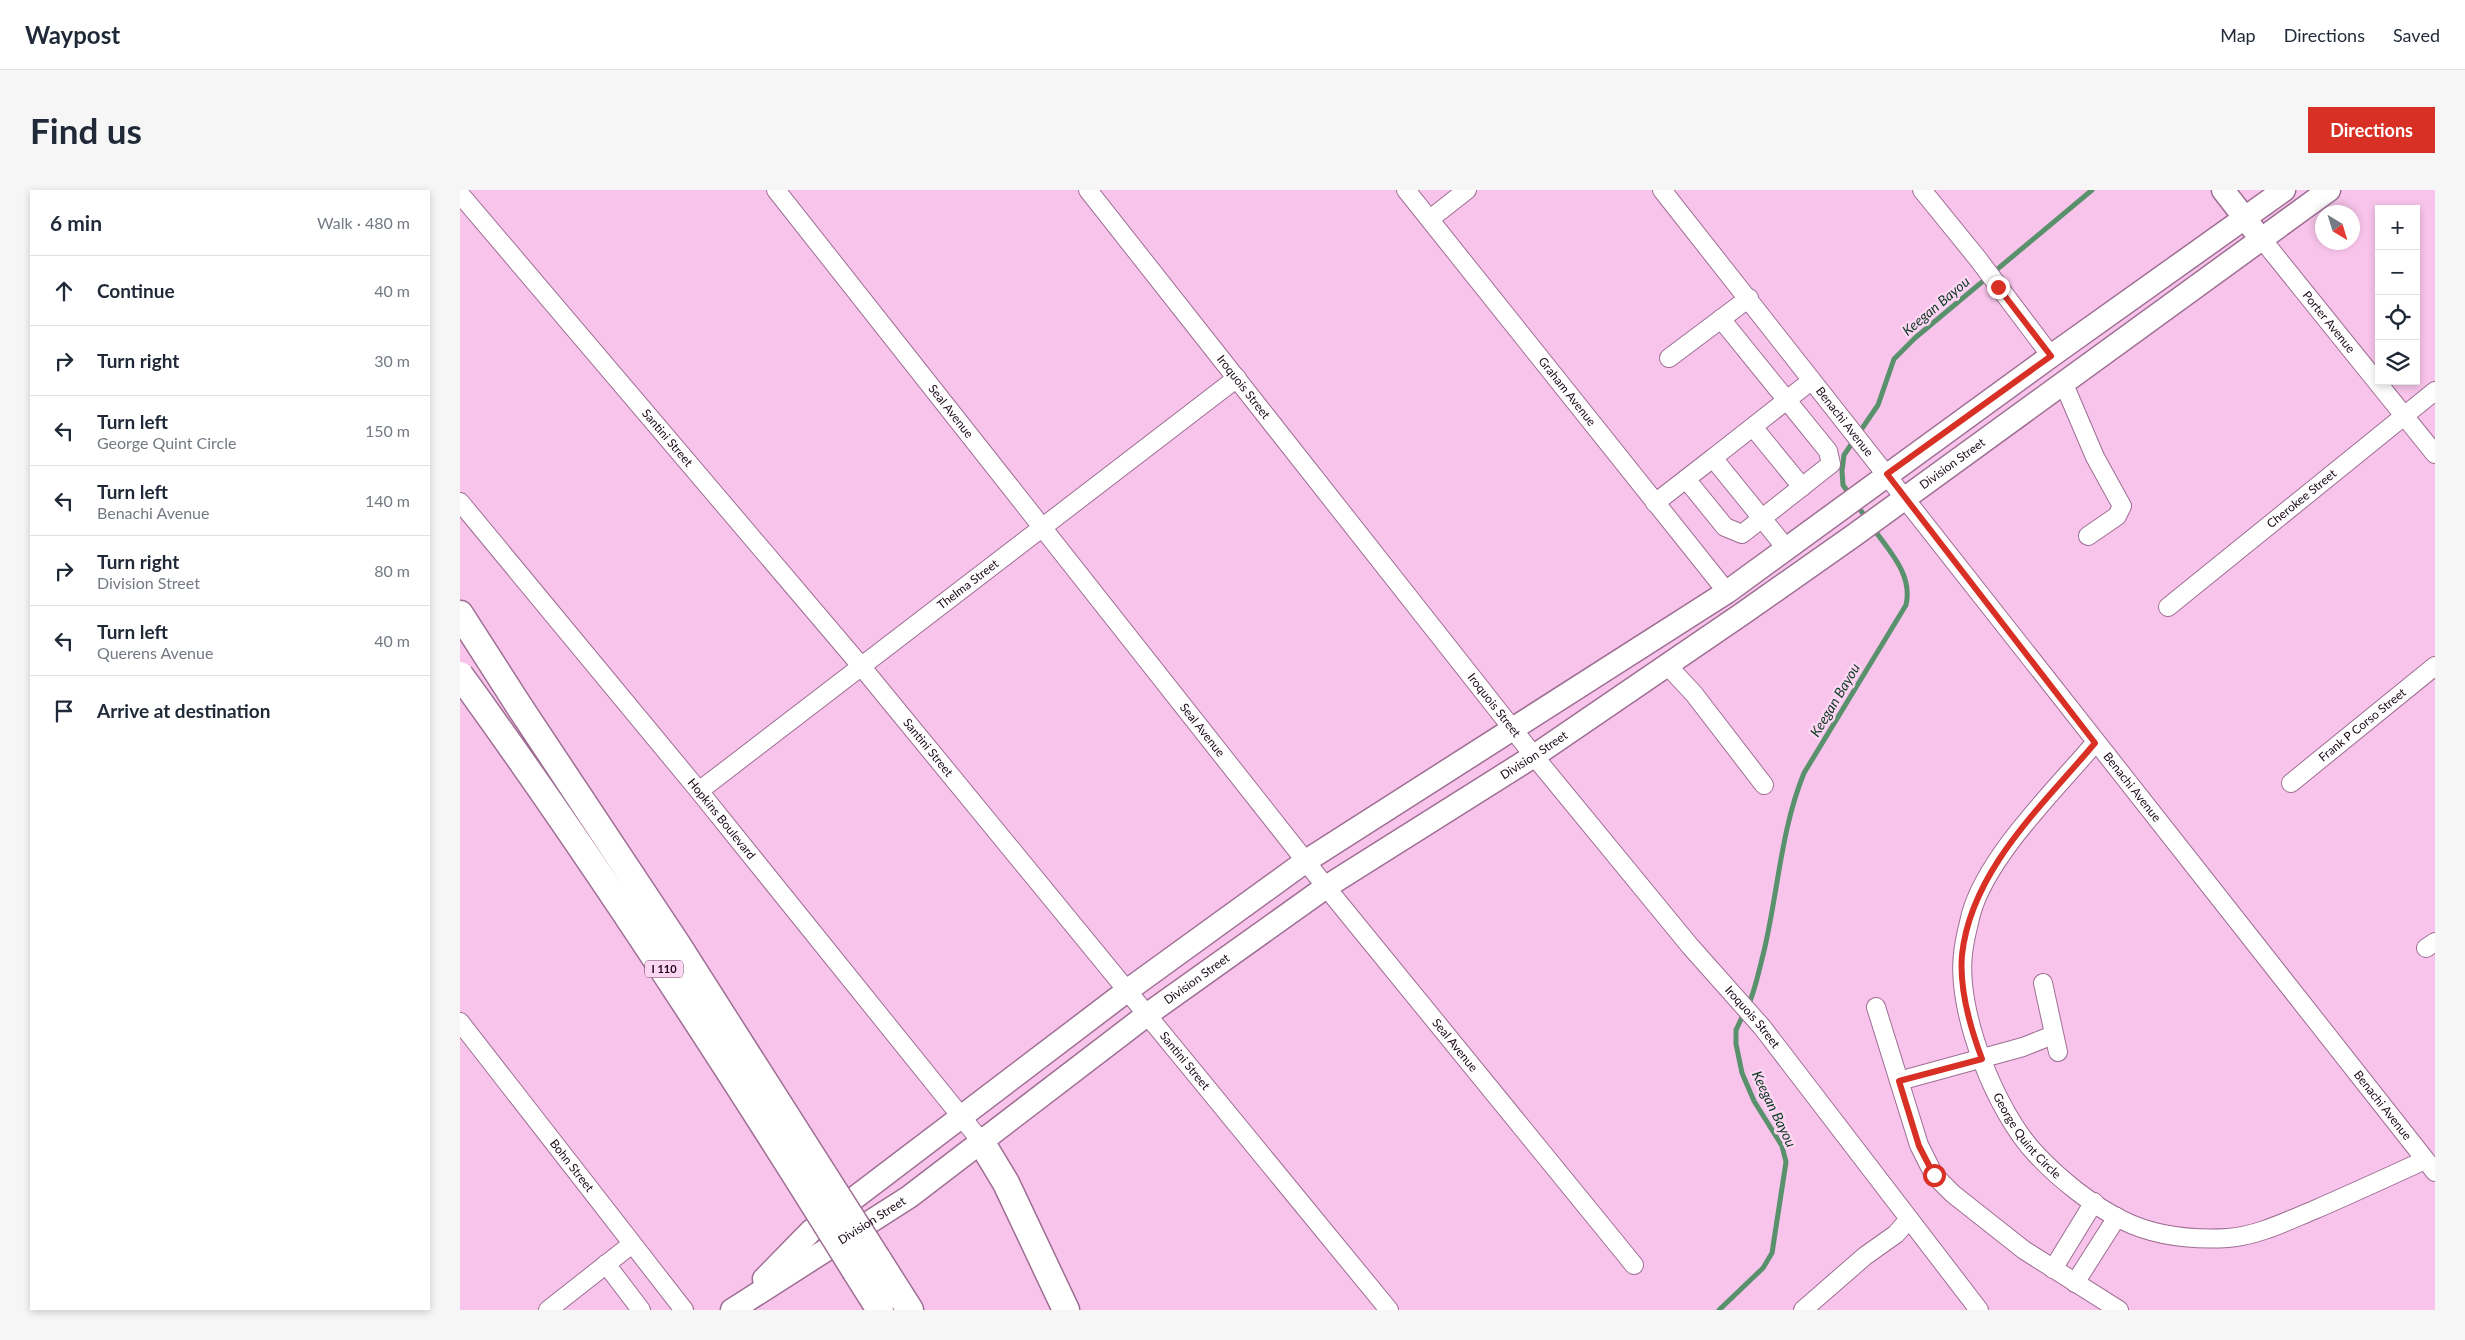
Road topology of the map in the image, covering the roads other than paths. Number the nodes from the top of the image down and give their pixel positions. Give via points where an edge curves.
1 (776, 190) edge
2 (1088, 190) edge
3 (1406, 190) edge
4 (1467, 190) edge
5 (1662, 190) edge
6 (1922, 190) edge
7 (2222, 190) edge
8 (2284, 190) edge
9 (2329, 190) edge
10 (460, 194) edge
11 (2245, 218) junction
12 (1430, 219) junction
13 (2261, 238) junction
14 (1748, 298) junction
15 (1721, 319) junction
16 (2051, 356) junction
17 (1669, 358) dead end
18 (1237, 378) junction
19 (1811, 381) junction
20 (2063, 382) junction
21 (2435, 391) edge
22 (1787, 401) junction
23 (2404, 415) junction
24 (1753, 427) junction
25 (2435, 454) edge
26 (1713, 458) junction
27 (1887, 474) junction
28 (1686, 480) junction
29 (1802, 487) junction
30 (1905, 497) junction
31 (460, 502) edge
32 (1656, 503) junction
33 (1762, 518) junction
34 (1042, 526) junction
35 (2088, 536) dead end
36 (1786, 548) junction
37 (1726, 592) junction
38 (2168, 607) dead end
39 (460, 614) edge
40 (460, 630) edge
41 (1667, 665) junction
42 (861, 666) junction
43 (2435, 666) edge
44 (460, 675) edge
45 (521, 709) junction
46 (1514, 728) junction
47 (2095, 743) junction
48 (1534, 756) junction
49 (2291, 783) dead end
50 (1764, 784) dead end
51 (699, 791) junction
52 (1306, 862) junction
53 (1326, 887) junction
54 (2043, 983) dead end
55 (1128, 990) junction
56 (1876, 1007) dead end
57 (1148, 1014) junction
58 (460, 1022) edge
59 (1982, 1059) junction
60 (1899, 1081) junction
61 (962, 1118) junction
62 (980, 1140) junction
63 (2430, 1166) edge
64 (2094, 1202) junction
65 (2117, 1217) junction
66 (1909, 1219) junction
67 (632, 1244) junction
68 (606, 1264) junction
69 (1634, 1265) dead end
70 (2053, 1269) junction
71 (2075, 1283) junction
72 (560, 1306) edge
73 (1387, 1309) edge
74 (1807, 1309) edge
75 (641, 1310) edge
76 (684, 1310) edge
77 (732, 1310) edge
78 (880, 1310) edge
79 (910, 1310) edge
80 (1066, 1310) edge
81 (1979, 1310) edge
82 (2119, 1310) edge

1 - 34 street, Seal Avenue
2 - 18 street, Iroquois Street
3 - 12 street, Graham Avenue
4 - 12 street
5 - 14 street, Benachi Avenue
6 - 16 street
7 - 11 main road, Porter Avenue
8 - 11 main road, Division Street
9 - 13 main road, Division Street
10 - 42 street, Santini Street
11 - 13 main road, Porter Avenue
11 - 16 main road, Division Street
12 - 32 street, Graham Avenue
13 - 20 main road, Division Street
13 - 23 street, Porter Avenue
14 - 15 street
14 - 19 street, Benachi Avenue
15 - 17 street
15 - 22 street
16 - 27 main road, Division Street
18 - 34 street, Thelma Street
18 - 46 street, Iroquois Street
19 - 22 street
19 - 27 street, Benachi Avenue
20 - 30 main road, Division Street
20 - 35 street via 2095,457 2122,506 2117,516
21 - 23 street, Cherokee Street
22 - 24 street
22 - 29 street via 1828,451 1831,464
23 - 25 street, Porter Avenue
23 - 38 street, Cherokee Street
24 - 26 street
24 - 29 street
26 - 28 street
26 - 33 street
27 - 30 street, Benachi Avenue
27 - 36 main road, Division Street
28 - 32 street
28 - 33 street via 1725,527 1742,534
29 - 33 street
30 - 41 main road, Division Street
30 - 47 street, Benachi Avenue
31 - 51 street, Hopkins Boulevard
32 - 37 street, Graham Avenue
33 - 36 street
34 - 42 street, Thelma Street
34 - 52 street, Seal Avenue
36 - 37 main road, Division Street
37 - 46 main road, Division Street
39 - 45 highway, I 110
40 - 45 highway
41 - 48 main road, Division Street
41 - 50 street via 1694,694
42 - 51 street, Thelma Street
42 - 55 street, Santini Street
43 - 49 street, Frank P Corso Street
44 - 78 highway, I 110, bridge via 682,996
45 - 79 highway, I 110, bridge via 677,944
46 - 48 street, Iroquois Street
46 - 52 main road, Division Street
47 - 59 street, George Quint Circle via 2014,839 1984,882 1972,912 1962,956 1965,1000 1971,1030
47 - 63 street, Benachi Avenue
48 - 53 main road, Division Street
48 - 66 street, Iroquois Street via 1690,946 1762,1026
51 - 61 street, Hopkins Boulevard
52 - 53 street, Seal Avenue
52 - 55 main road, Division Street
53 - 57 main road, Division Street
53 - 69 street, Seal Avenue
54 - 59 street via 2056,1044
55 - 57 street, Santini Street
55 - 61 main road, Division Street
56 - 60 street
57 - 62 main road, Division Street
57 - 73 street, Santini Street
58 - 67 street, Bohn Street
59 - 60 street
59 - 64 street, George Quint Circle via 2018,1132 2036,1154
60 - 70 street via 1919,1146 1934,1175 1982,1218
61 - 62 street, Hopkins Boulevard
61 - 77 main road, Division Street via 811,1231
62 - 77 main road, Division Street via 909,1196
62 - 80 highway via 1006,1184
63 - 65 street, George Quint Circle via 2278,1226 2231,1238 2192,1239 2155,1232
64 - 65 street, George Quint Circle
64 - 70 street
65 - 71 street
66 - 74 street via 1896,1234 1865,1256
66 - 81 street, Iroquois Street
67 - 68 street
67 - 76 street, Bohn Street
68 - 72 street
68 - 75 street
70 - 71 street
71 - 82 street

